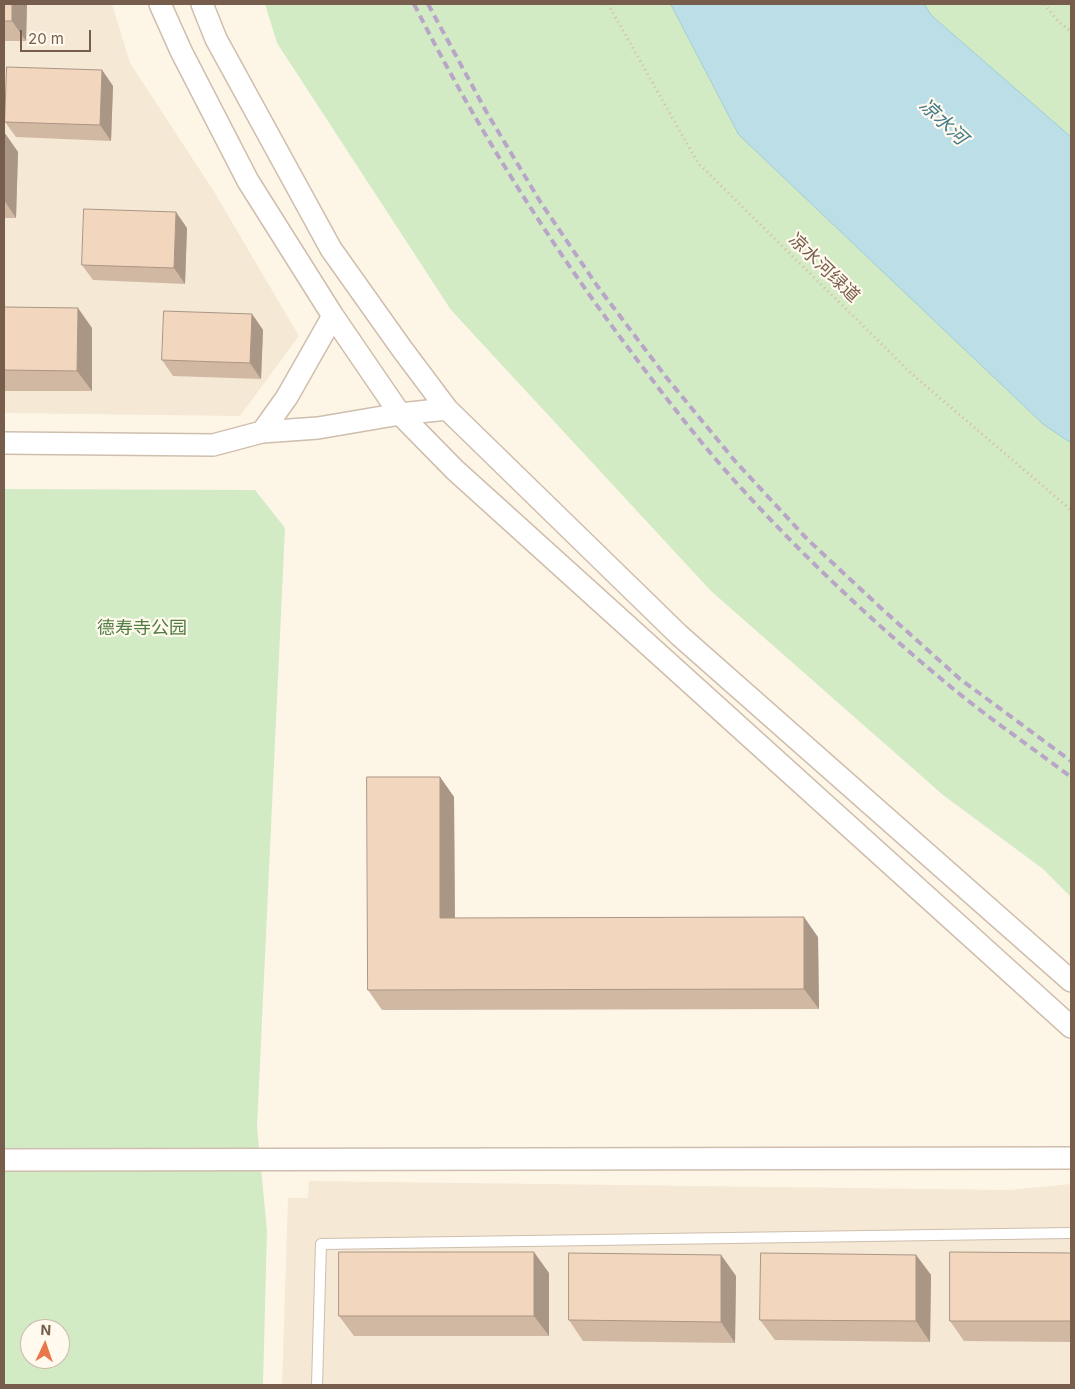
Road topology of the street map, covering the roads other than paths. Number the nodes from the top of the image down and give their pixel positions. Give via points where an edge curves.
1 (160, 4) edge
2 (202, 4) edge
3 (333, 316) junction
4 (447, 409) junction
5 (400, 414) junction
6 (262, 432) junction
7 (4, 443) edge
8 (1071, 981) edge
9 (1071, 1027) edge
10 (1071, 1158) edge
11 (4, 1160) edge
12 (1071, 1233) edge
13 (317, 1385) edge

1 - 3 street via 248,180
2 - 4 street via 216,39 331,249
3 - 5 street
3 - 6 street via 287,397
4 - 5 street
4 - 8 street via 679,635
5 - 6 street via 318,428
5 - 9 street via 455,470
6 - 7 street via 213,445
10 - 11 street
12 - 13 lane via 321,1244

